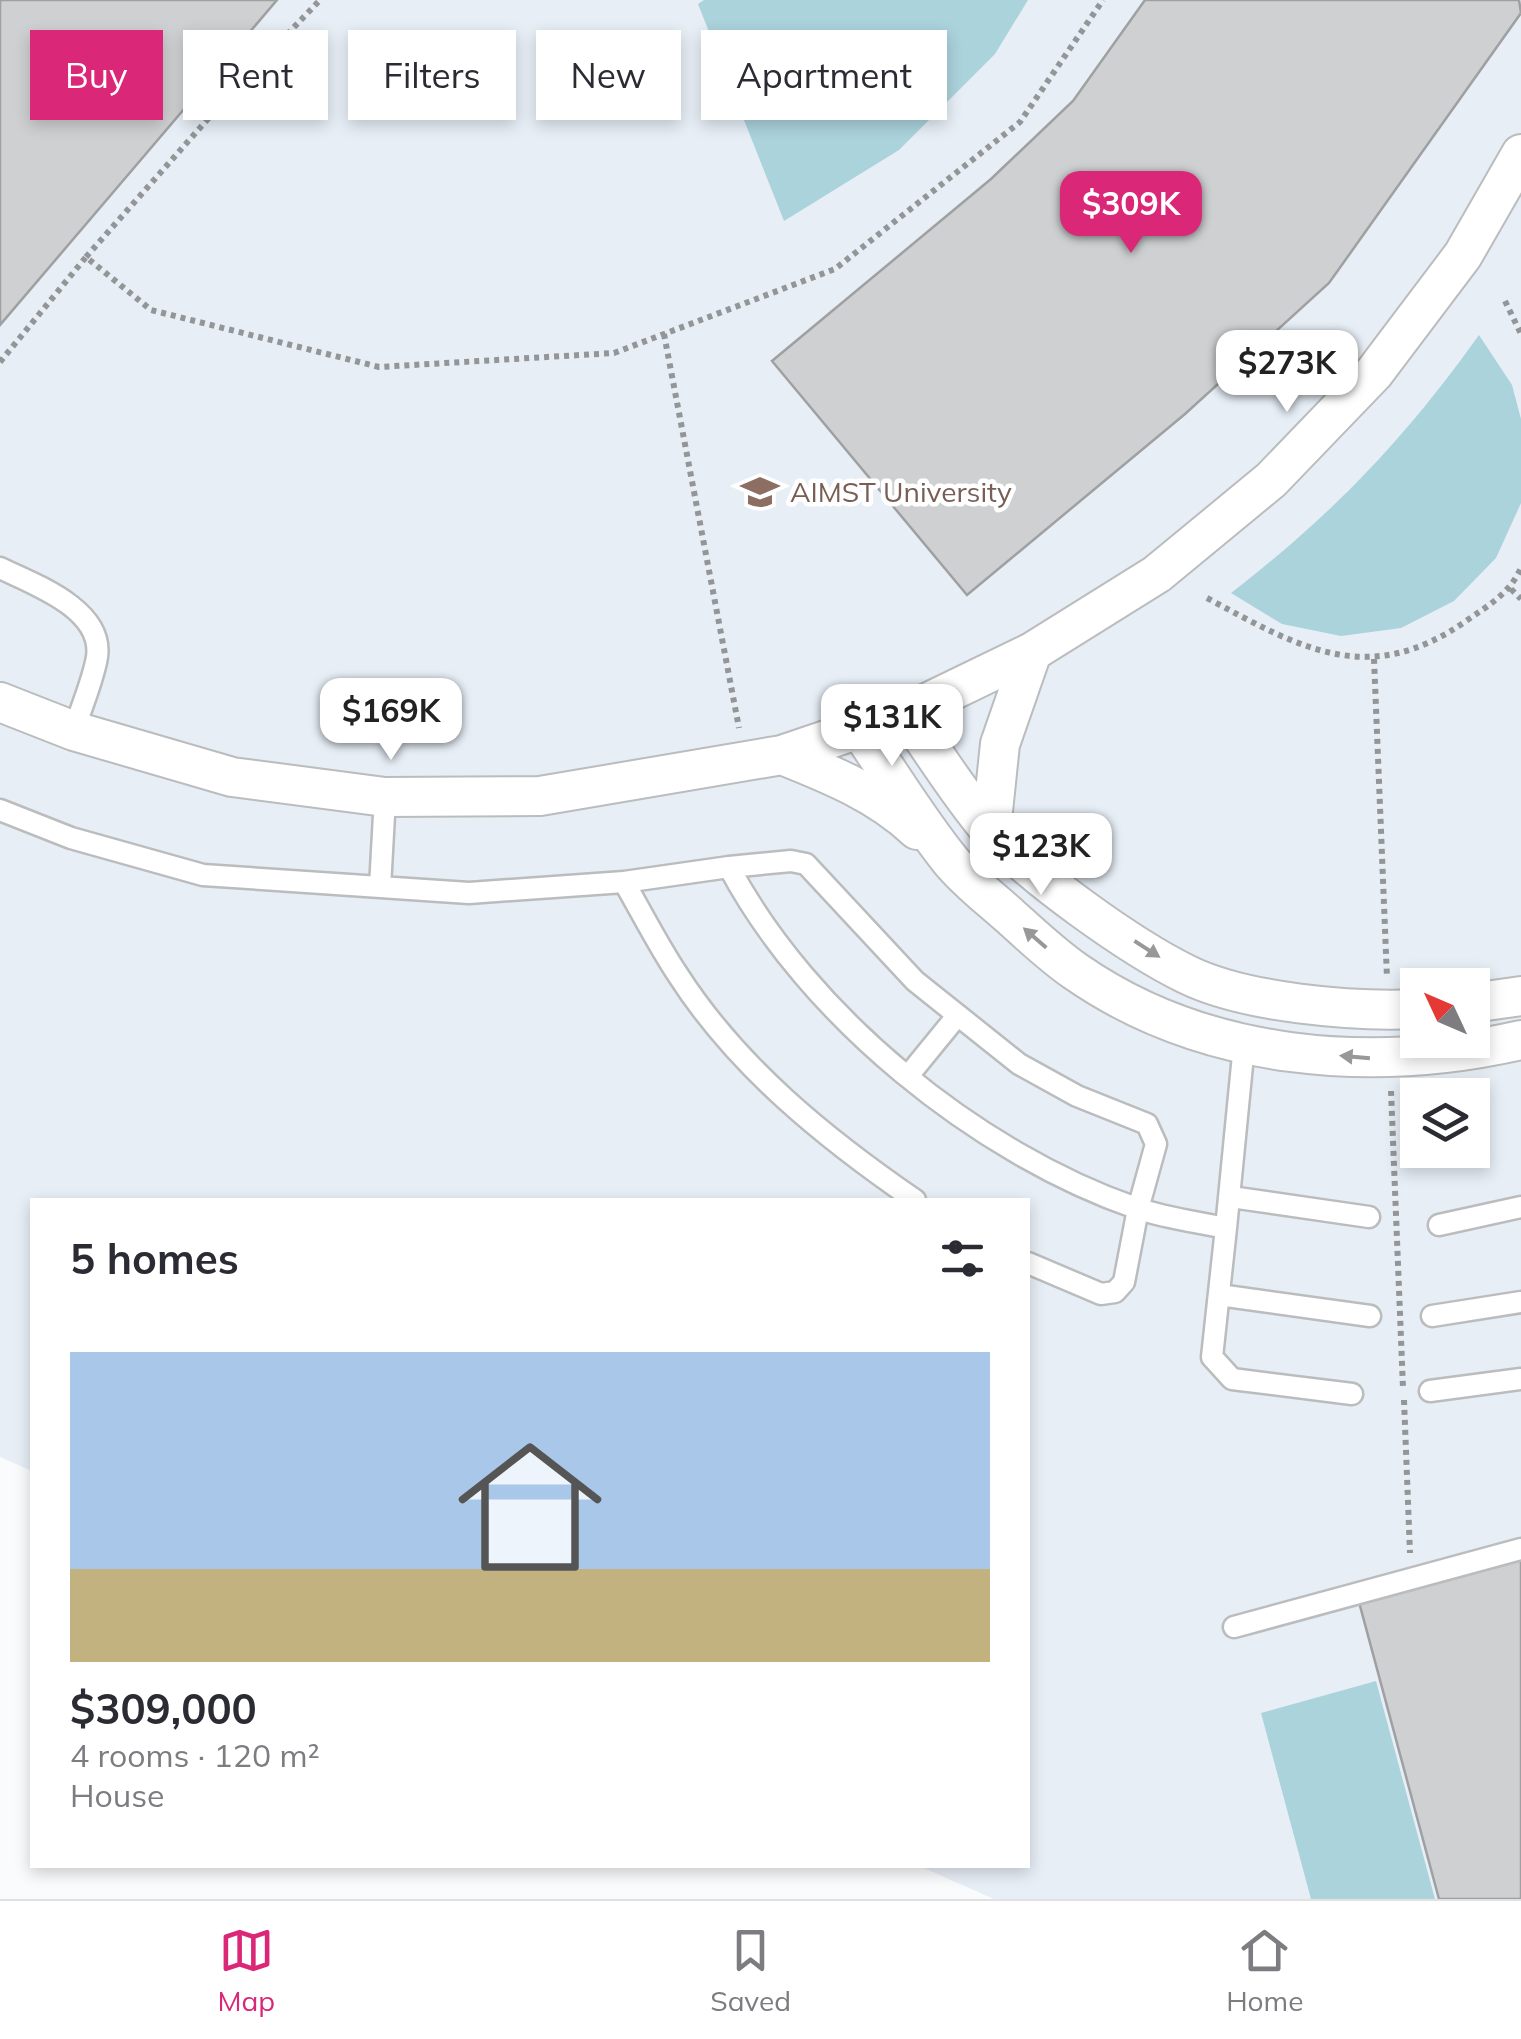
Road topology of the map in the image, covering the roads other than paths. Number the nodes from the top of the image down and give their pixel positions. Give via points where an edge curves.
1 (1521, 154) edge
2 (0, 568) edge
3 (1032, 652) junction
4 (0, 702) edge
5 (906, 713) junction
6 (859, 729) junction
7 (74, 731) junction
8 (763, 757) junction
9 (384, 797) junction
10 (0, 810) edge
11 (991, 830) junction
12 (952, 862) junction
13 (728, 867) junction
14 (624, 882) junction
15 (380, 888) junction
16 (1521, 996) edge
17 (1490, 1000) edge
18 (1400, 1010) edge
19 (957, 1016) junction
20 (1521, 1040) edge
21 (1244, 1046) junction
22 (908, 1076) junction
23 (1231, 1197) junction
24 (912, 1198) edge
25 (1521, 1207) edge
26 (1138, 1209) junction
27 (1370, 1217) dead end
28 (1439, 1225) dead end
29 (1226, 1228) junction
30 (1030, 1263) edge
31 (1219, 1294) junction
32 (1521, 1302) edge
33 (1370, 1316) dead end
34 (1432, 1316) dead end
35 (1521, 1380) edge
36 (1430, 1390) dead end
37 (1352, 1394) dead end
38 (1521, 1549) edge
39 (1234, 1628) dead end

1 - 3 street via 1463,255 1374,373 1271,480 1157,574
2 - 7 lane via 49,592 92,629 98,653
3 - 5 street
3 - 11 street via 1000,744
4 - 7 street
5 - 6 street
5 - 11 street
6 - 8 street
6 - 12 street
7 - 9 street via 232,777
8 - 9 street via 540,796
8 - 12 street via 835,776 898,811
9 - 15 lane
10 - 15 lane via 70,838 203,875
11 -> 18 street via 1096,917 1188,975 1257,995
21 -> 12 street via 1183,1027 1075,971
13 - 14 lane
13 - 19 lane via 806,864 915,981
13 - 22 lane via 784,954
14 - 15 lane via 469,893
14 - 24 lane via 679,977 748,1062 841,1149
16 - 17 street
19 - 22 lane
19 - 26 lane via 1019,1064 1147,1124 1156,1144
20 -> 21 street via 1390,1060
21 - 23 lane
22 - 26 lane via 1023,1159
23 - 27 lane
23 - 29 lane
25 - 28 lane
26 - 29 lane
26 - 30 lane via 1124,1282 1114,1292 1101,1294
29 - 31 lane
31 - 33 lane
31 - 37 lane via 1212,1356 1232,1379
32 - 34 lane
35 - 36 lane
38 - 39 lane

